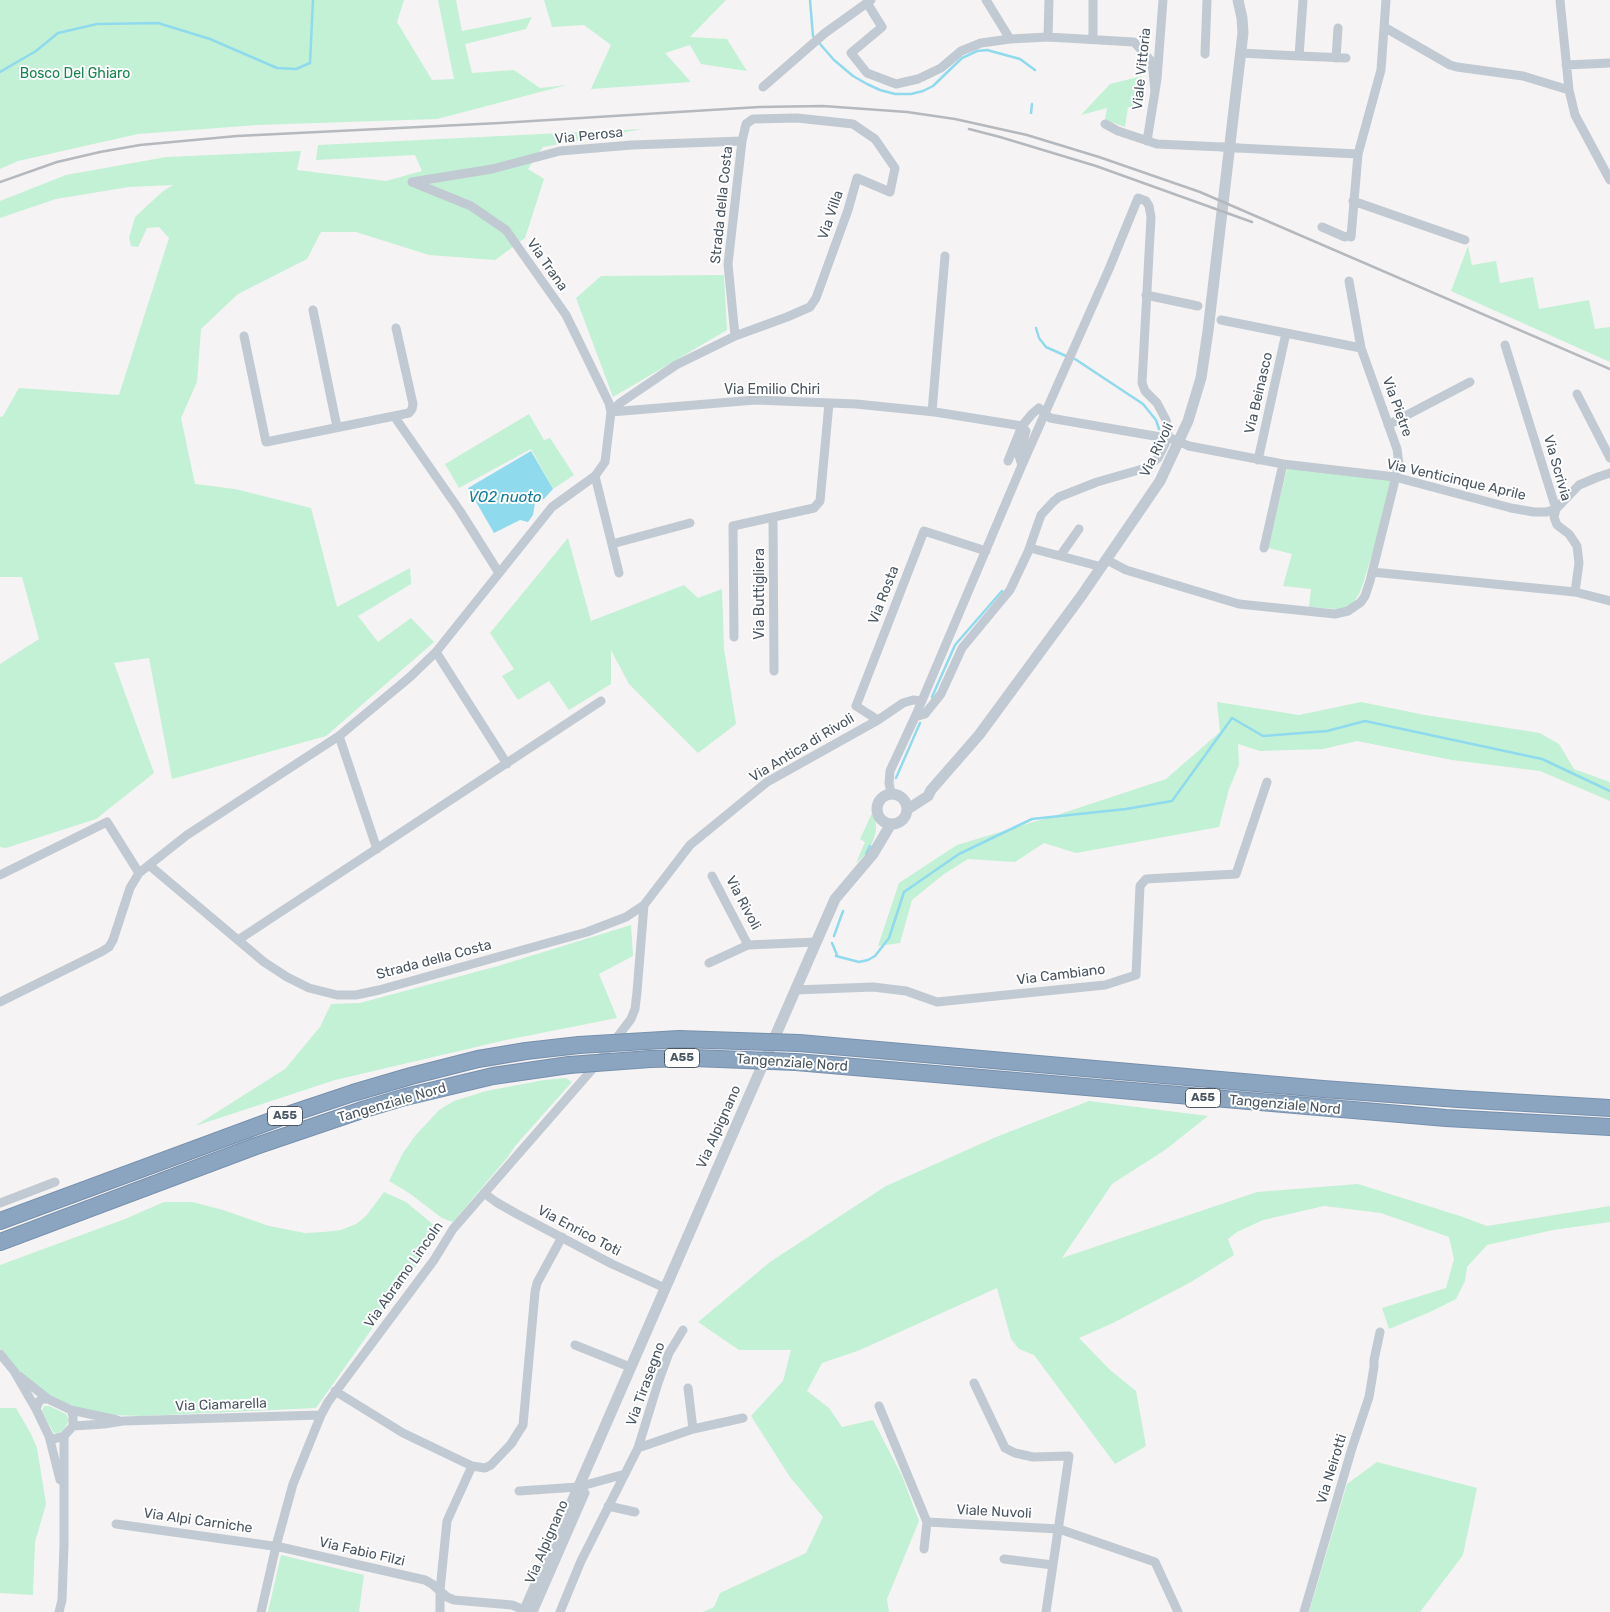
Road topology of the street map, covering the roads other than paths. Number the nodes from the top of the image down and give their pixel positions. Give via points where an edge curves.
1 (986, 0) edge
2 (1049, 0) edge
3 (1093, 0) edge
4 (1163, 0) edge
5 (1208, 0) edge
6 (1231, 0) edge
7 (1238, 0) edge
8 (1302, 0) edge
9 (1386, 0) edge
10 (1560, 0) edge
11 (869, 1) edge
12 (1384, 27) junction
13 (1338, 28) dead end
14 (1048, 37) junction
15 (1010, 39) junction
16 (1093, 39) junction
17 (1159, 46) junction
18 (1146, 53) junction
19 (1240, 53) junction
20 (1205, 54) dead end
21 (1299, 56) junction
22 (1336, 58) junction
23 (1346, 58) dead end
24 (1610, 63) edge
25 (1566, 65) junction
26 (763, 87) dead end
27 (1569, 90) junction
28 (1155, 91) junction
29 (753, 119) joint
30 (1105, 124) dead end
31 (1147, 140) junction
32 (742, 141) junction
33 (1358, 154) junction
34 (1605, 162) edge
35 (1610, 180) edge
36 (412, 182) joint
37 (1353, 201) junction
38 (1322, 227) dead end
39 (1464, 240) dead end
40 (945, 256) dead end
41 (1349, 281) dead end
42 (1146, 295) junction
43 (1198, 306) dead end
44 (313, 310) dead end
45 (1221, 320) dead end
46 (396, 328) dead end
47 (1286, 333) junction
48 (244, 336) dead end
49 (735, 336) junction
50 (1505, 345) dead end
51 (1360, 348) junction
52 (1470, 382) dead end
53 (1577, 394) dead end
54 (829, 403) junction
55 (611, 412) junction
56 (932, 412) junction
57 (1045, 414) junction
58 (394, 416) junction
59 (1388, 425) junction
60 (1022, 426) junction
61 (337, 428) junction
62 (1170, 438) junction
63 (1610, 458) edge
64 (1258, 460) junction
65 (1008, 461) dead end
66 (1283, 464) junction
67 (1022, 465) junction
68 (1610, 473) edge
69 (595, 476) junction
70 (1395, 477) junction
71 (1556, 509) junction
72 (773, 518) junction
73 (690, 523) dead end
74 (1080, 529) dead end
75 (612, 544) junction
76 (1030, 548) junction
77 (1264, 548) dead end
78 (986, 551) junction
79 (1060, 556) junction
80 (1104, 563) junction
81 (1372, 572) junction
82 (499, 573) junction
83 (619, 573) dead end
84 (1575, 592) junction
85 (1610, 601) edge
86 (734, 637) dead end
87 (436, 652) junction
88 (774, 671) dead end
89 (601, 701) dead end
90 (922, 701) junction
91 (915, 717) junction
92 (878, 720) junction
93 (340, 736) junction
94 (507, 764) junction
95 (1267, 782) dead end
96 (932, 790) junction
97 (896, 794) junction
98 (908, 809) junction
99 (886, 822) junction
100 (377, 849) junction
101 (149, 865) junction
102 (139, 872) junction
103 (0, 874) edge
104 (712, 876) dead end
105 (835, 900) joint
106 (644, 905) junction
107 (238, 940) junction
108 (816, 942) junction
109 (748, 945) junction
110 (709, 964) dead end
111 (795, 990) junction
112 (0, 1002) edge
113 (1610, 1108) edge
114 (1610, 1127) edge
115 (55, 1182) dead end
116 (484, 1192) junction
117 (0, 1203) edge
118 (0, 1221) edge
119 (562, 1237) junction
120 (0, 1242) edge
121 (665, 1288) junction
122 (683, 1330) dead end
123 (1380, 1332) dead end
124 (575, 1345) dead end
125 (0, 1354) edge
126 (630, 1367) junction
127 (14, 1371) junction
128 (974, 1383) dead end
129 (688, 1388) dead end
130 (336, 1391) junction
131 (48, 1399) junction
132 (879, 1406) dead end
133 (36, 1409) junction
134 (71, 1410) junction
135 (321, 1415) junction
136 (743, 1418) dead end
137 (122, 1421) junction
138 (73, 1426) junction
139 (693, 1429) junction
140 (49, 1436) junction
141 (64, 1436) junction
142 (638, 1448) junction
143 (472, 1466) junction
144 (625, 1474) junction
145 (578, 1487) junction
146 (518, 1491) dead end
147 (63, 1493) junction
148 (608, 1506) junction
149 (635, 1512) dead end
150 (927, 1522) junction
151 (116, 1524) dead end
152 (1059, 1529) junction
153 (276, 1546) junction
154 (924, 1549) dead end
155 (1004, 1559) dead end
156 (1053, 1566) junction
157 (440, 1590) junction
158 (527, 1611) edge
159 (62, 1612) edge
160 (261, 1612) edge
161 (440, 1612) edge
162 (560, 1612) edge
163 (1046, 1612) edge
164 (1178, 1612) edge
165 (1304, 1612) edge

1 - 15 street
2 - 14 street
3 - 16 street
4 - 17 street, Viale Vittoria
5 - 20 street
6 - 19 street, Via Rivoli
7 - 19 street, Via Rivoli via 1243,32
8 - 21 street
9 - 12 street
10 - 25 street
11 - 15 street via 882,27 851,53 867,73 896,84 918,79 941,68 962,51 981,42
11 - 26 street
12 - 27 street via 1450,65 1523,76
12 - 33 street via 1380,70
13 - 22 street
14 - 15 street
14 - 16 street
16 - 18 street via 1134,42
17 - 18 street
17 - 28 street, Viale Vittoria
18 - 28 street via 1152,62
19 - 21 street
19 - 80 street, Via Rivoli via 1201,378 1188,421 1164,474
21 - 22 street
22 - 23 street
24 - 25 street
25 - 27 street
27 - 34 street via 1575,115
28 - 31 street, Viale Vittoria
29 - 32 street, Strada della Costa via 746,124
29 - 49 street, Via Villa via 797,118 853,124 875,139 895,168 890,192 857,178 833,252 810,308
30 - 31 street via 1118,132
31 - 33 street, bridge via 1157,144
32 - 36 street, Via Perosa via 560,151 492,170
32 - 49 street, Strada della Costa via 728,264
33 - 37 street
34 - 35 street
36 - 55 street, Via Trana via 471,206 506,230 566,315
37 - 38 street via 1350,236
37 - 39 street
40 - 56 street
41 - 51 street, Via Pietre
42 - 43 street
42 - 57 street via 1151,217 1146,201 1138,198
42 - 62 street via 1143,388 1162,412
44 - 61 street
45 - 47 street
46 - 58 street via 413,404 409,413
47 - 51 street
47 - 64 street, Via Beinasco
48 - 61 street via 266,442
49 - 55 street via 676,365
50 - 71 street, Via Scrivia
51 - 59 street, Via Pietre
52 - 59 street
53 - 63 street
54 - 55 street, Via Emilio Chiri via 755,400
54 - 56 street, Via Emilio Chiri
54 - 72 street, Via Buttigliera via 820,501 814,508
55 - 69 street via 604,462
56 - 60 street, Via Emilio Chiri
57 - 60 street via 1042,409 1037,409
57 - 62 street, Via Venticinque Aprile via 1050,418
57 - 67 street
58 - 61 street
58 - 82 street
59 - 70 street, Via Pietre via 1397,449 1399,464
60 - 65 street
60 - 67 street via 1026,431 1020,456
62 - 64 street, Via Venticinque Aprile, bridge via 1189,446
62 - 76 street via 1146,468 1059,497 1041,515
64 - 66 street, Via Venticinque Aprile
66 - 70 street, Via Venticinque Aprile
66 - 77 street
67 - 78 street
68 - 71 street via 1580,485
69 - 75 street
69 - 82 street via 552,507
70 - 71 street, Via Venticinque Aprile via 1511,508 1534,512
70 - 81 street, Via Pietre
71 - 84 street, Via Scrivia via 1554,518 1557,526 1569,534 1577,546 1579,563
72 - 86 street, Via Buttigliera via 733,526
72 - 88 street, Via Buttigliera
73 - 75 street
74 - 79 street
75 - 83 street
76 - 79 street
76 - 91 street via 1010,590 962,648 941,694 925,714
78 - 90 street
78 - 92 street, Via Rosta via 924,531 856,706
79 - 80 street
80 - 81 street, Via Pietre via 1225,600 1335,614 1348,611 1361,602
80 - 96 street, Via Rivoli via 979,735
81 - 84 street
82 - 87 street
84 - 85 street
87 - 93 street
87 - 94 street
89 - 94 street
90 - 91 street
90 - 92 street, Via Antica di Rivoli via 903,703
91 - 97 street via 890,771 889,783
92 - 106 street, Via Antica di Rivoli via 767,782 690,845
93 - 100 street
93 - 101 street via 187,836
94 - 100 street
95 - 111 street, Via Cambiano via 1236,874 1146,879 1140,886 1136,975 1106,985 937,1002 906,991 873,987
96 - 97 street via 916,796
96 - 98 street, Via Rivoli
97 - 98 street
97 - 99 street via 882,797 877,806 879,816
98 - 99 street, Via Rivoli via 901,822
99 - 105 street, Via Rivoli via 878,845 867,862
100 - 107 street
101 - 102 street
101 - 107 street, Strada della Costa
102 - 103 street via 107,822
102 - 112 street via 109,947
104 - 109 street, Via Rivoli
105 - 108 street, Via Alpignano
106 - 107 street, Strada della Costa via 626,917 587,932 356,995 337,995 309,988 264,962
106 - 116 street, Via Abramo Lincoln via 635,1009 626,1027
108 - 109 street, Via Rivoli
108 - 111 street, Via Alpignano
109 - 110 street, Via Rivoli
111 - 121 street, Via Alpignano
113 - 118 highway, Tangenziale Nord / A55, bridge via 1458,1100 799,1043 678,1039 579,1045 478,1059 353,1093
114 - 120 highway, Tangenziale Nord / A55, bridge via 1446,1118 796,1062 650,1059 569,1065 493,1076 405,1097 256,1146
115 - 117 street
116 - 119 street, Via Enrico Toti via 496,1202
116 - 130 street, Via Abramo Lincoln via 453,1229 428,1268
119 - 121 street, Via Enrico Toti
119 - 143 street via 535,1292 522,1428 491,1465 486,1468
121 - 126 street, Via Alpignano
122 - 142 street, Via Tirasegno via 669,1353
123 - 165 street, Via Neirotti via 1369,1397
124 - 126 street
125 - 127 street
126 - 145 street, Via Alpignano
127 - 131 street
127 - 133 street
128 - 152 street via 1005,1448 1033,1457 1069,1456
129 - 139 street
130 - 135 street, Via Abramo Lincoln
130 - 143 street via 391,1427
131 - 133 street via 39,1401
131 - 134 street
132 - 150 street
133 - 140 street
134 - 137 street, Via Ciamarella
134 - 138 street
135 - 137 street, Via Ciamarella
135 - 153 street, Via Abramo Lincoln via 293,1484
136 - 139 street, Via Tirasegno
137 - 138 street, Via Ciamarella
138 - 141 street
139 - 142 street, Via Tirasegno
140 - 141 street
140 - 147 street
141 - 147 street
142 - 144 street, Via Tirasegno
143 - 157 street via 447,1521
144 - 145 street
144 - 148 street, Via Tirasegno
145 - 146 street, Via Alpignano
145 - 158 street, Via Alpignano
147 - 159 street
148 - 149 street
148 - 162 street, Via Tirasegno
150 - 152 street, Viale Nuvoli
150 - 154 street
151 - 153 street, Via Alpi Carniche
152 - 156 street
152 - 164 street, Viale Nuvoli via 1155,1562
153 - 157 street, Via Fabio Filzi via 424,1580
153 - 160 street, Via Abramo Lincoln
155 - 156 street
156 - 163 street
157 - 158 street, Via Fabio Filzi via 454,1600 512,1605
157 - 161 street

